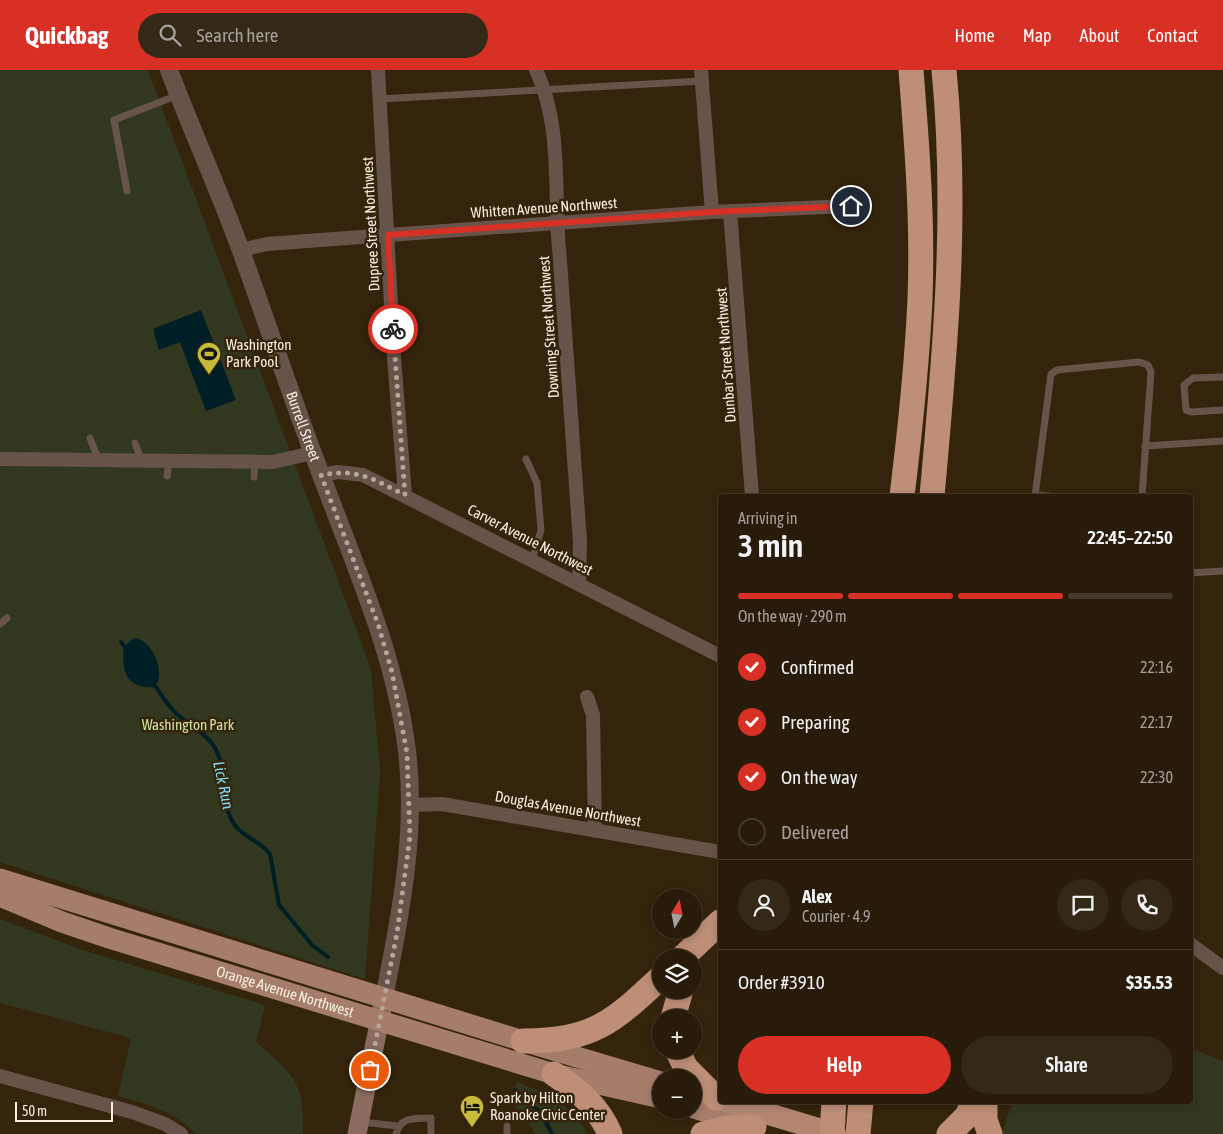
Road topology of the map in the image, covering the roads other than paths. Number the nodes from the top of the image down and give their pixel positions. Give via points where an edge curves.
1 (169, 70) edge
2 (378, 70) edge
3 (536, 70) edge
4 (911, 70) edge
5 (944, 70) edge
6 (702, 75) edge
7 (543, 89) junction
8 (179, 95) junction
9 (380, 99) junction
10 (127, 191) dead end
11 (851, 206) dead end
12 (730, 211) junction
13 (712, 212) junction
14 (558, 223) junction
15 (388, 235) junction
16 (241, 250) junction
17 (1223, 376) edge
18 (1223, 410) edge
19 (90, 438) dead end
20 (1223, 441) edge
21 (135, 443) dead end
22 (1145, 446) junction
23 (312, 453) junction
24 (0, 459) edge
25 (526, 460) dead end
26 (98, 461) junction
27 (142, 462) junction
28 (255, 462) junction
29 (321, 475) junction
30 (254, 477) dead end
31 (752, 494) edge
32 (902, 494) edge
33 (932, 494) edge
34 (1035, 494) edge
35 (1142, 494) edge
36 (405, 495) junction
37 (532, 560) junction
38 (1223, 571) edge
39 (1193, 573) edge
40 (579, 583) junction
41 (7, 618) dead end
42 (0, 624) edge
43 (718, 655) edge
44 (588, 696) dead end
45 (410, 805) junction
46 (595, 830) junction
47 (718, 852) edge
48 (0, 879) edge
49 (0, 896) edge
50 (718, 924) edge
51 (1193, 946) edge
52 (718, 947) edge
53 (692, 949) edge
54 (702, 962) edge
55 (1223, 968) edge
56 (652, 985) edge
57 (384, 998) junction
58 (380, 1021) junction
59 (523, 1041) junction
60 (682, 1059) edge
61 (554, 1074) junction
62 (0, 1076) edge
63 (652, 1079) edge
64 (652, 1096) edge
65 (714, 1098) edge
66 (734, 1104) edge
67 (834, 1104) edge
68 (862, 1104) edge
69 (973, 1104) edge
70 (985, 1104) edge
71 (702, 1111) edge
72 (398, 1126) junction
73 (507, 1126) dead end
74 (754, 1127) junction
75 (358, 1128) edge
76 (182, 1134) edge
77 (396, 1134) edge
78 (431, 1134) edge
79 (507, 1134) edge
80 (610, 1134) edge
81 (703, 1134) edge
82 (778, 1134) edge
83 (833, 1134) edge
84 (858, 1134) edge
85 (949, 1134) edge
86 (990, 1134) edge

1 - 8 street, Burrell Street
2 - 9 street, Dupree Street Northwest
3 - 7 street, Downing Street Northwest
4 - 32 highway via 919,167 920,297 915,381
5 - 33 highway via 951,168 949,299
6 - 7 lane
6 - 13 street
7 - 9 lane
7 - 14 street, Downing Street Northwest via 551,125
8 - 10 lane via 114,120
8 - 16 street, Burrell Street
9 - 15 street, Dupree Street Northwest
11 - 12 street, Whitten Avenue Northwest
12 - 13 street, Whitten Avenue Northwest
12 - 31 street, Dunbar Street Northwest
13 - 14 street, Whitten Avenue Northwest
14 - 15 street, Whitten Avenue Northwest
14 - 40 street, Downing Street Northwest via 580,542
15 - 16 street, Whitten Avenue Northwest via 267,244
15 - 36 street, Dupree Street Northwest
16 - 23 street, Burrell Street
17 - 18 lane via 1193,378 1184,385 1186,410
19 - 26 lane
20 - 22 lane
21 - 27 lane
22 - 34 lane via 1151,372 1148,365 1139,362 1057,370 1048,379
22 - 35 lane
23 - 28 street via 273,462
23 - 29 street, Burrell Street
24 - 26 street
25 - 37 lane via 537,483 541,530
26 - 27 street
27 - 28 street via 168,469
28 - 30 lane
29 - 36 street, Carver Avenue Northwest via 338,472 363,474
29 - 45 street, Burrell Street via 378,624 392,672 407,753
36 - 37 street, Carver Avenue Northwest
37 - 40 street, Carver Avenue Northwest
38 - 39 lane
40 - 43 street, Carver Avenue Northwest
41 - 42 lane
44 - 46 street via 593,716
45 - 46 street, Douglas Avenue Northwest via 442,804
45 - 57 street, Burrell Street via 409,846
46 - 47 street, Douglas Avenue Northwest
48 - 57 main road, Orange Avenue Northwest
49 - 58 main road, Orange Avenue Northwest via 108,938
50 - 53 highway
51 - 55 street
52 - 54 highway
56 - 59 highway via 603,1026 569,1038
57 - 58 main road
57 - 59 main road, Orange Avenue Northwest
58 - 61 main road, Orange Avenue Northwest
58 - 75 main road
59 - 63 main road, Orange Avenue Northwest
60 - 65 highway
61 - 64 main road, Orange Avenue Northwest
61 - 80 highway via 588,1099
62 - 76 street via 132,1112
66 - 83 highway
67 - 83 highway
68 - 84 highway
69 - 85 highway via 967,1116
70 - 86 highway via 985,1120
71 - 74 main road
72 - 75 lane
72 - 77 lane
72 - 78 lane via 406,1119 430,1118
73 - 79 lane
74 - 81 highway via 726,1128
74 - 82 highway

